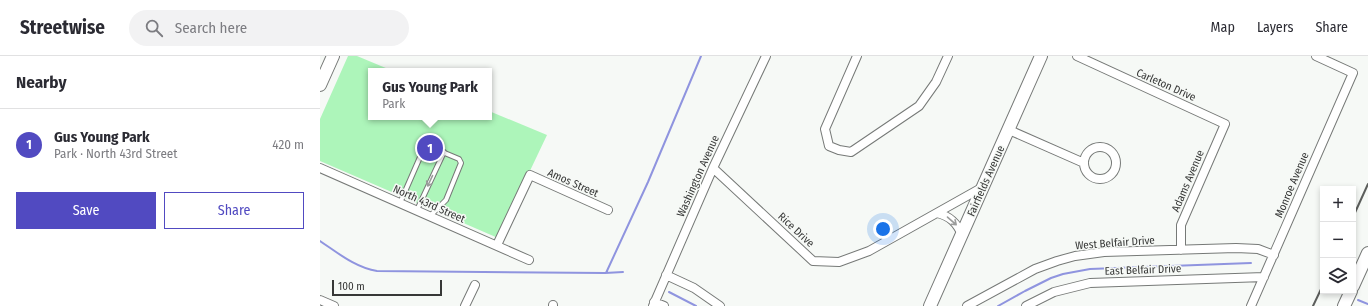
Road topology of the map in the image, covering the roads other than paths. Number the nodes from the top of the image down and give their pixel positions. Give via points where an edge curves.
1 (333, 56) edge
2 (766, 56) edge
3 (857, 56) edge
4 (948, 56) edge
5 (1041, 56) edge
6 (1077, 56) edge
7 (1316, 56) edge
8 (320, 85) edge
9 (1225, 124) joint
10 (1009, 130) junction
11 (444, 152) junction
12 (1084, 163) junction
13 (320, 168) edge
14 (713, 168) junction
15 (983, 187) junction
16 (400, 203) junction
17 (417, 210) junction
18 (608, 210) dead end
19 (937, 213) junction
20 (430, 216) junction
21 (962, 235) junction
22 (497, 246) junction
23 (1181, 250) junction
24 (1368, 253) edge
25 (1274, 255) junction
26 (529, 260) dead end
27 (666, 275) junction
28 (1264, 277) junction
29 (1356, 279) edge
30 (475, 285) dead end
31 (1350, 294) edge
32 (320, 300) edge
33 (653, 304) edge
34 (334, 306) edge
35 (465, 306) edge
36 (664, 306) edge
37 (720, 306) edge
38 (930, 306) edge
39 (967, 306) edge
40 (1026, 306) edge
41 (1251, 306) edge
42 (1344, 306) edge

1 - 8 street
2 - 14 street, Washington Avenue
3 - 4 street via 825,129 829,146 850,152 919,106 936,82
5 - 10 street, Fairfields Avenue
6 - 9 street, Carleton Drive
7 - 25 street, Monroe Avenue via 1353,73
9 - 23 street, Adams Avenue via 1181,225
10 - 12 street
10 - 15 street, Fairfields Avenue
11 - 16 lane via 428,146 424,148
11 -> 17 lane
11 - 20 lane via 459,159 461,164 446,200
12 - 12 street via 1088,174 1102,180 1115,171 1116,160 1111,151 1101,147 1090,150
13 - 16 street, North 43rd Street
14 - 19 street, Rice Drive via 813,261 839,262 869,251
14 - 27 street, Washington Avenue
15 - 19 street, Rice Drive
15 - 21 street, Fairfields Avenue
16 - 17 street, North 43rd Street
17 - 20 street, North 43rd Street
18 - 22 street, Amos Street via 530,175
19 -> 21 street via 954,221
20 - 22 street, North 43rd Street
21 - 38 street, Fairfields Avenue
22 - 26 street, North 43rd Street
23 - 25 street, West Belfair Drive via 1252,249
23 - 39 street, West Belfair Drive via 1104,252 1067,258 1035,269
24 - 29 street
25 - 28 street, Monroe Avenue
27 - 33 street, Washington Avenue
27 - 37 street via 694,288
28 - 40 street, East Belfair Drive via 1090,283 1054,292
28 - 41 street, Monroe Avenue
30 - 35 street
31 - 42 street
32 - 34 street
33 - 36 street

